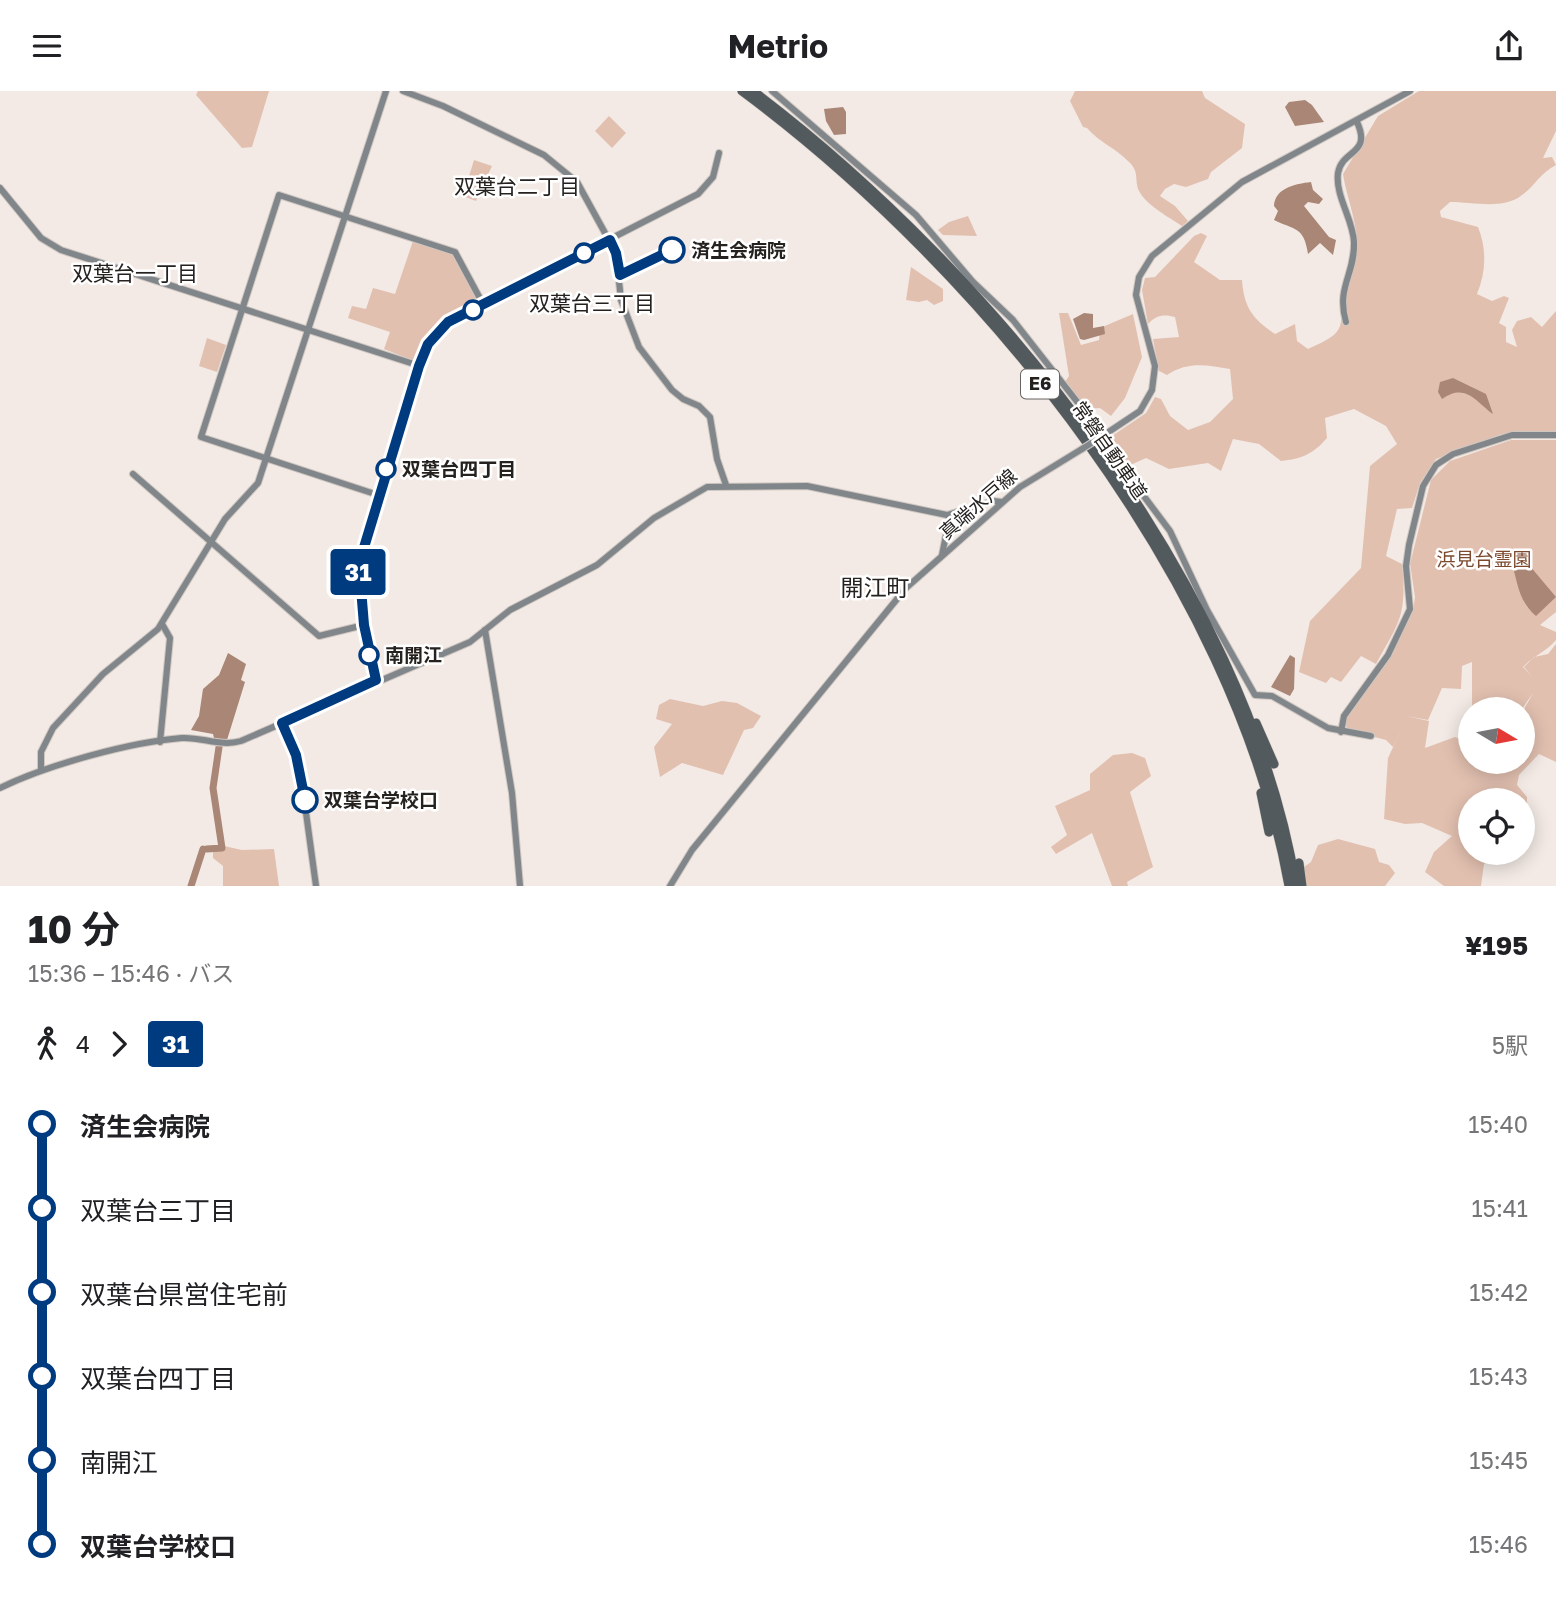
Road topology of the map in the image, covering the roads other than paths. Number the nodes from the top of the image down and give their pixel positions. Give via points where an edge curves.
1 (386, 91) edge
2 (403, 91) edge
3 (742, 91) edge
4 (753, 91) edge
5 (772, 91) edge
6 (1410, 91) edge
7 (1357, 122) junction
8 (719, 153) dead end
9 (0, 188) edge
10 (346, 216) junction
11 (610, 240) junction
12 (483, 305) junction
13 (241, 309) junction
14 (1346, 322) dead end
15 (309, 330) junction
16 (419, 366) junction
17 (1556, 435) edge
18 (1101, 438) junction
19 (267, 460) junction
20 (133, 474) dead end
21 (726, 485) junction
22 (378, 495) junction
23 (1002, 502) junction
24 (950, 515) junction
25 (211, 542) junction
26 (941, 557) junction
27 (162, 624) junction
28 (364, 625) junction
29 (485, 630) junction
30 (376, 680) junction
31 (1234, 682) junction
32 (282, 723) junction
33 (1341, 732) junction
34 (1371, 736) dead end
35 (160, 742) junction
36 (1251, 744) junction
37 (1274, 764) dead end
38 (41, 770) junction
39 (0, 788) edge
40 (1269, 832) dead end
41 (1299, 863) dead end
42 (316, 886) edge
43 (520, 886) edge
44 (670, 886) edge
45 (1289, 886) edge
46 (1296, 886) edge
47 (1302, 886) edge

1 - 10 street
2 - 11 street via 558,164 583,191
3 - 36 highway, 常磐自動車道 / E6 via 890,218 978,310 1055,404 1165,563 1208,643
4 - 31 highway, 常磐自動車道 / E6 via 896,214 1033,365 1130,495 1192,597
5 - 18 street via 916,215 973,282 1013,320
6 - 7 street, 真端水戸線
7 - 14 street via 1362,140 1337,177 1354,245 1341,300
7 - 18 street, 真端水戸線 via 1232,189 1148,262 1136,295 1154,366 1152,390 1140,411
8 - 11 street via 713,177 698,194
9 - 13 street via 50,245
10 - 12 street via 456,252
10 - 13 street via 279,195
10 - 15 street
11 - 12 street
11 - 21 street via 620,265 621,300 639,347 672,390 710,417
12 - 16 street via 439,329
13 - 15 street
13 - 19 street via 200,436
15 - 16 street
15 - 19 street
16 - 22 street
17 - 33 street via 1512,435 1454,454 1436,465 1423,486 1409,545 1410,609 1388,655 1344,716
18 - 23 street, 真端水戸線, bridge
18 - 33 street via 1170,531 1207,610 1255,695 1272,696
19 - 22 street
19 - 25 street via 256,488 228,515
20 - 25 street
21 - 24 street via 807,486
21 - 29 street via 692,494 654,518 597,565 518,605
22 - 28 street via 359,564
23 - 24 street
23 - 26 street, 真端水戸線
24 - 26 street
25 - 27 street
25 - 28 street via 319,636
26 - 44 street, 真端水戸線 via 887,609 692,851
27 - 35 street via 170,638
27 - 38 street via 103,674 53,728 41,752
28 - 30 street
29 - 30 street via 470,642
29 - 43 street via 512,793
30 - 32 street
31 - 37 highway
31 - 46 highway, 常磐自動車道 / E6 via 1271,782
32 - 35 street via 229,744 184,738
32 - 42 street via 301,776
33 - 34 street
35 - 38 street
36 - 40 highway
36 - 45 highway, 常磐自動車道 / E6 via 1271,805
38 - 39 street
41 - 47 highway

